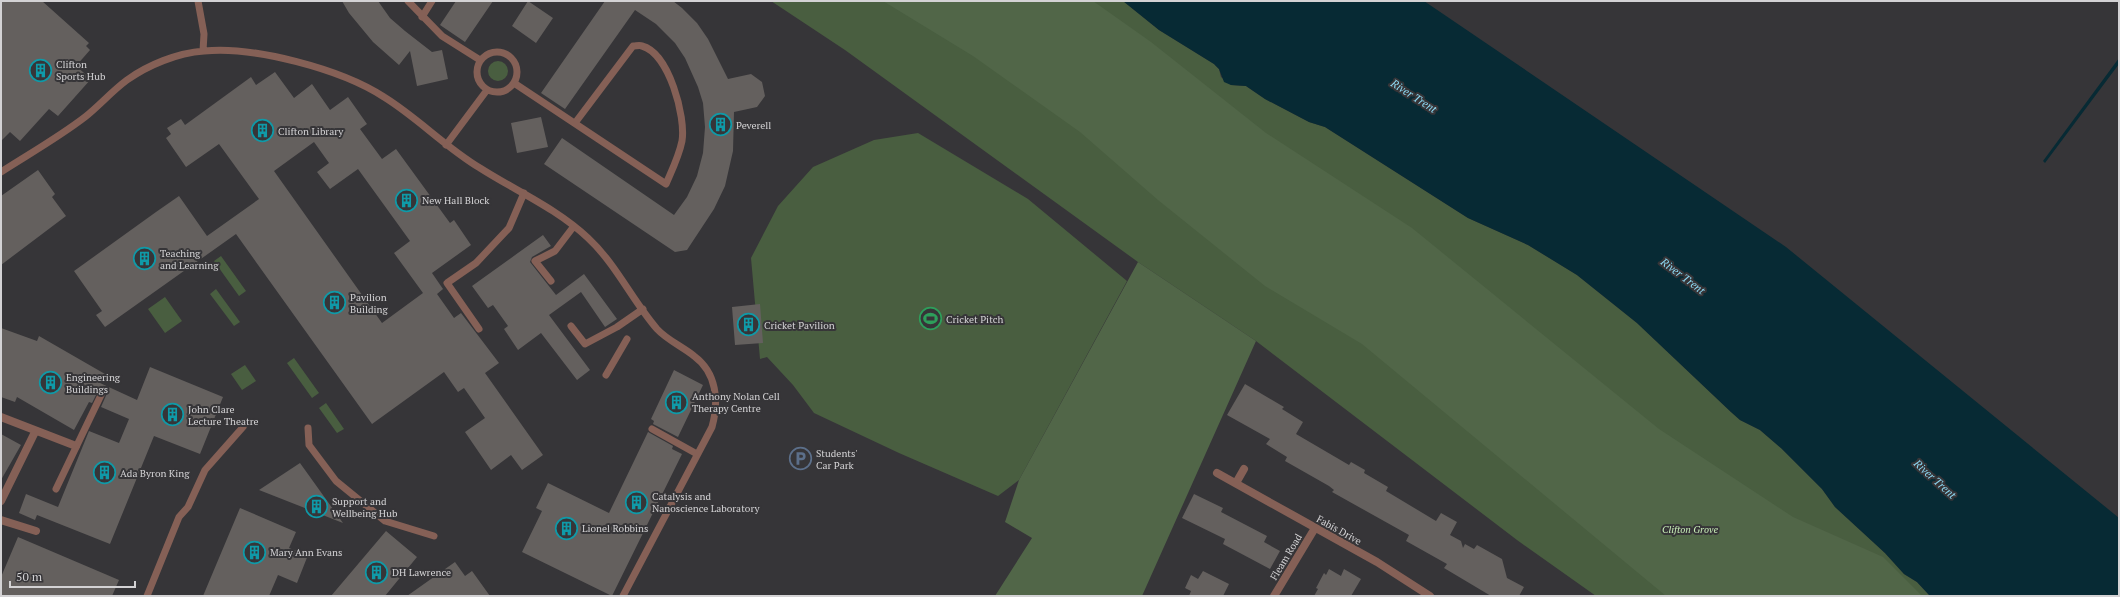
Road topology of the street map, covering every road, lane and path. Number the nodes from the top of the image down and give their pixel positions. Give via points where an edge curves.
1 (198, 1) edge
2 (408, 1) edge
3 (432, 1) edge
4 (422, 16) junction
5 (203, 51) junction
6 (480, 60) junction
7 (514, 83) junction
8 (487, 90) junction
9 (575, 123) junction
10 (446, 145) junction
11 (1, 172) edge
12 (524, 193) junction
13 (574, 226) junction
14 (551, 281) dead end
15 (643, 309) junction
16 (571, 326) dead end
17 (479, 329) dead end
18 (627, 339) dead end
19 (606, 375) dead end
20 (103, 391) dead end
21 (1, 417) edge
22 (243, 427) dead end
23 (308, 428) dead end
24 (652, 429) dead end
25 (35, 432) junction
26 (76, 446) junction
27 (697, 454) junction
28 (1244, 469) dead end
29 (1217, 473) dead end
30 (1236, 483) junction
31 (56, 488) dead end
32 (1, 500) edge
33 (1, 520) edge
34 (1315, 528) junction
35 (36, 531) dead end
36 (434, 536) dead end
37 (147, 596) edge
38 (623, 596) edge
39 (1274, 596) edge
40 (1430, 596) edge

1 - 5 lane via 204,34
2 - 4 lane
3 - 4 lane
4 - 6 lane via 442,36
5 - 10 lane via 238,52 286,59 338,74 384,96
5 - 11 lane via 159,63 137,73 84,118
6 - 7 lane via 487,53 505,52 516,66 517,75
6 - 8 lane via 476,70 479,82
7 - 8 lane via 502,92
7 - 9 lane
8 - 10 lane
9 - 9 lane via 659,179 666,184 676,162 682,139 681,117 673,82 660,58 643,46 633,46
10 - 12 lane via 479,168
12 - 13 lane
12 - 17 lane via 509,228 476,263 447,283
13 - 14 lane via 555,252 536,261
13 - 15 lane via 612,264
15 - 16 lane via 585,344
15 - 27 lane via 658,330 706,367 712,380 716,412 712,427
18 - 19 lane
20 - 26 lane
21 - 25 street
22 - 37 lane via 206,470 188,507 179,517
23 - 36 lane via 309,445 336,481 385,521
24 - 27 lane
25 - 26 street
25 - 32 street
26 - 31 lane
27 - 38 lane
28 - 30 street
29 - 30 street, Fabis Drive
30 - 34 street, Fabis Drive
33 - 35 street
34 - 39 street, Fleam Road
34 - 40 street, Fabis Drive via 1377,562

